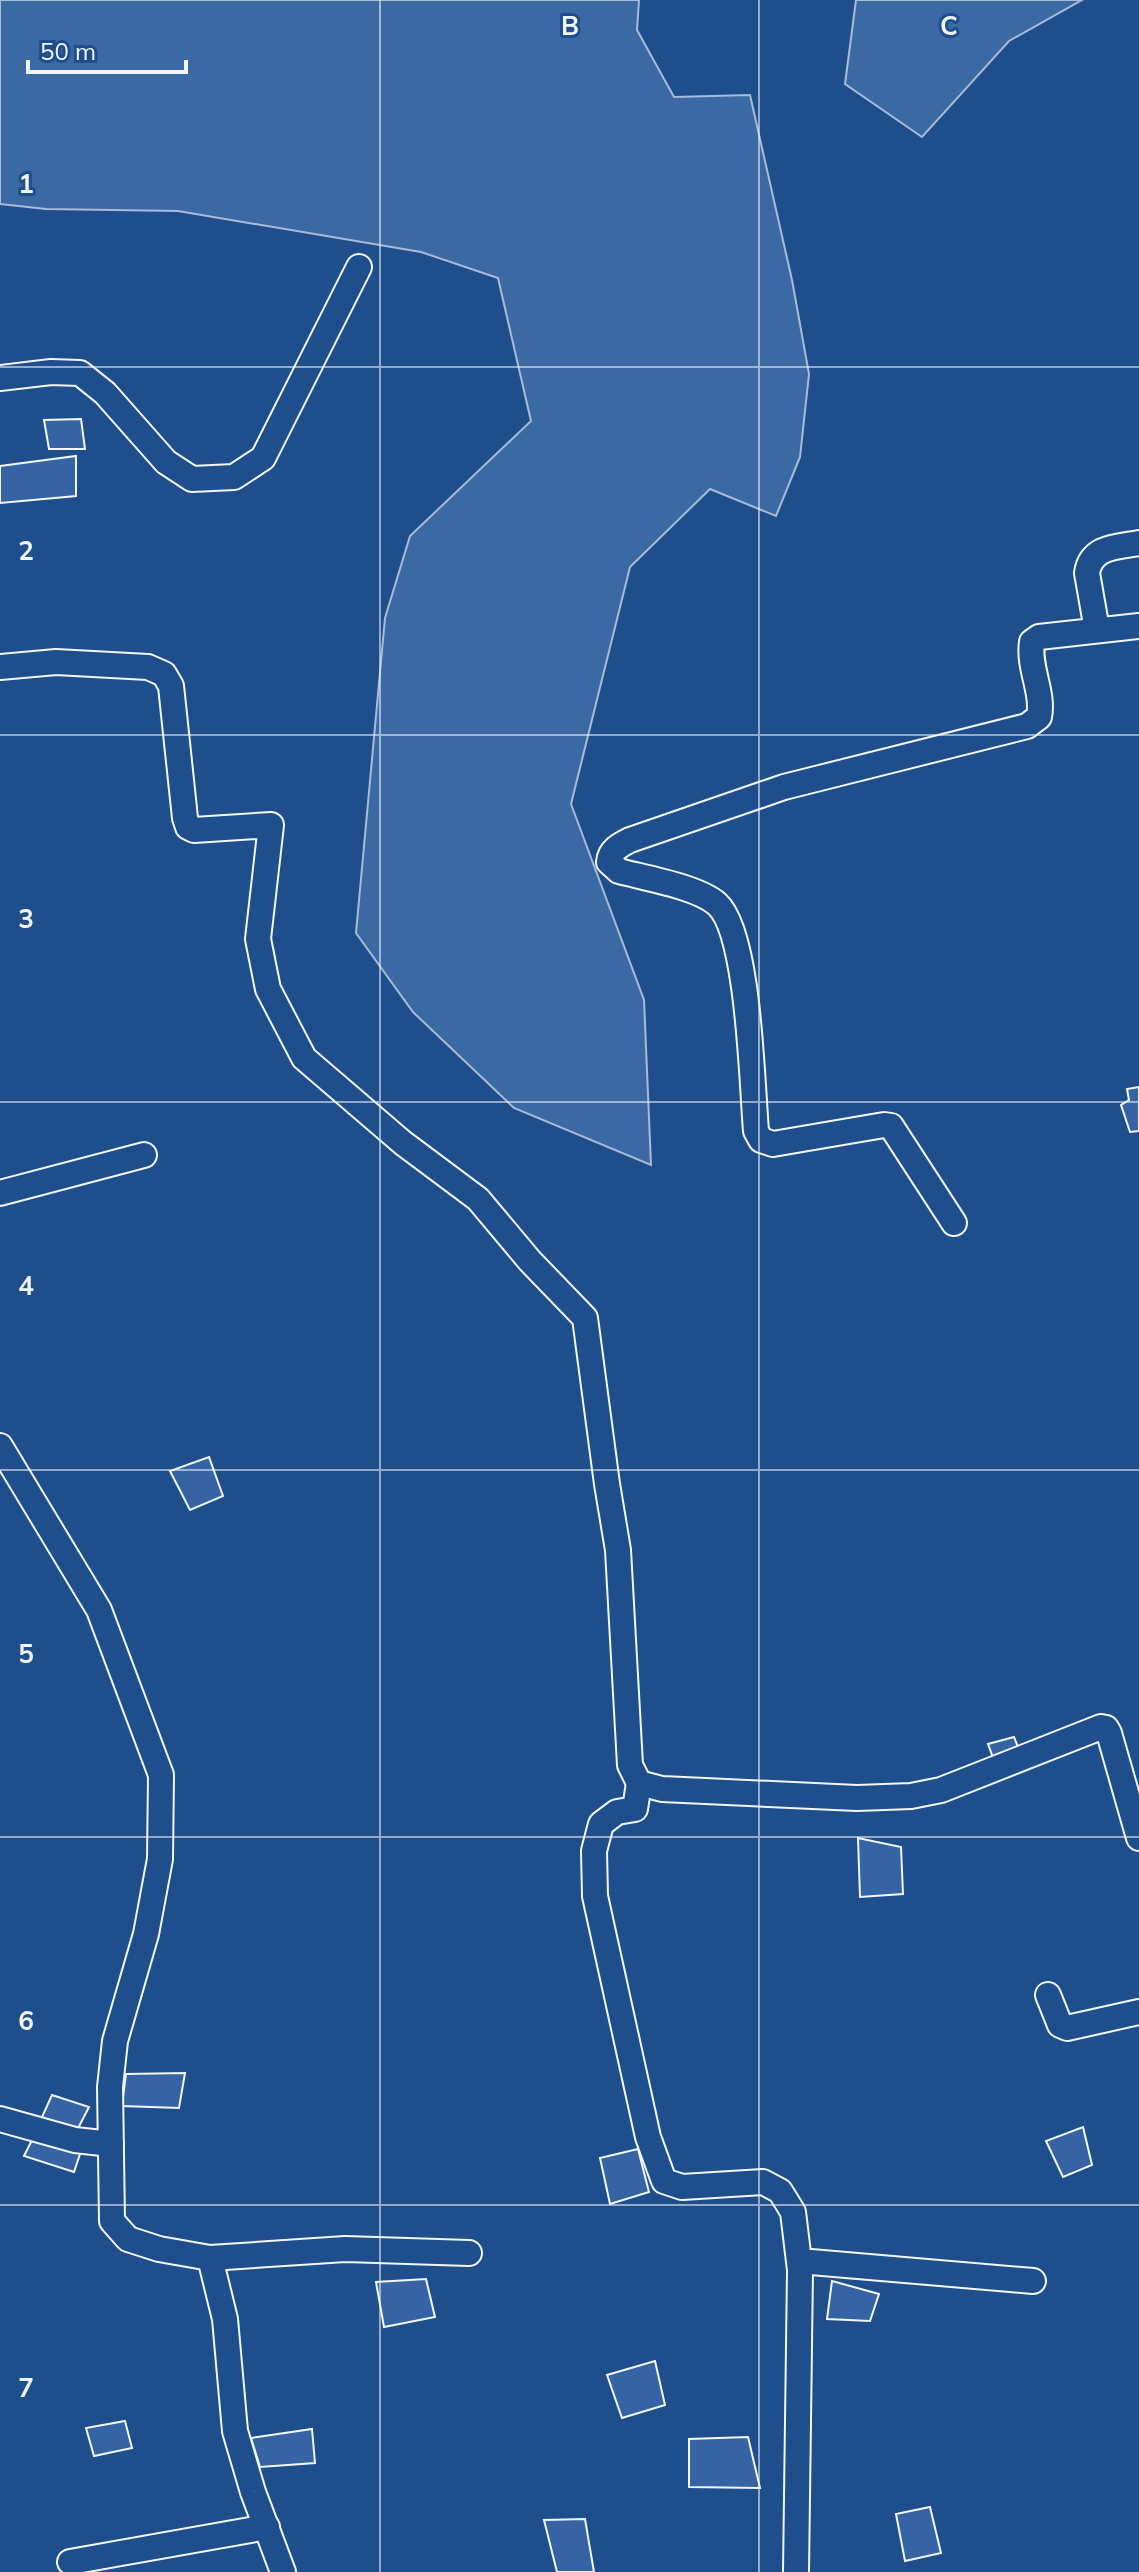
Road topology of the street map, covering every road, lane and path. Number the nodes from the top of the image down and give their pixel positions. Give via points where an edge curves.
1 (359, 267) dead end
2 (0, 378) edge
3 (1139, 543) edge
4 (1139, 626) edge
5 (1097, 630) junction
6 (0, 667) edge
7 (144, 1155) dead end
8 (0, 1193) edge
9 (954, 1223) dead end
10 (4, 1463) edge
11 (639, 1783) junction
12 (1139, 1838) edge
13 (1048, 1995) dead end
14 (1139, 2012) edge
15 (0, 2119) edge
16 (111, 2144) junction
17 (469, 2253) dead end
18 (210, 2258) junction
19 (800, 2270) junction
20 (1033, 2281) dead end
21 (267, 2527) junction
22 (70, 2562) dead end
23 (283, 2572) edge
24 (796, 2572) edge

1 - 2 street via 263,458 234,477 192,479 166,462 105,393 80,373
3 - 5 street via 1103,549 1088,564
4 - 5 street
5 - 9 street via 1032,642 1041,706 1039,717 1027,726 784,787 630,840 609,856 619,871 704,895 729,921 745,984 756,1131 761,1140 773,1144 891,1126
6 - 11 street via 56,662 148,667 164,674 171,686 188,827 271,825 258,939 268,989 304,1058 478,1199 585,1318 618,1550 630,1765
7 - 8 street
10 - 16 street via 99,1610 161,1775 160,1859 146,1934 115,2041
11 - 12 street via 662,1789 911,1796 941,1790 1101,1727 1109,1733
11 - 19 street via 635,1809 617,1812 601,1824 594,1851 595,1896 648,2137 664,2181 682,2187 763,2182 780,2191 793,2212
13 - 14 street via 1060,2025 1067,2028
15 - 16 street via 75,2140
16 - 18 street via 112,2221 128,2239
17 - 18 street via 345,2249
18 - 21 street via 225,2319 235,2431
19 - 20 street via 811,2262
19 - 24 street
21 - 22 street
21 - 23 street

